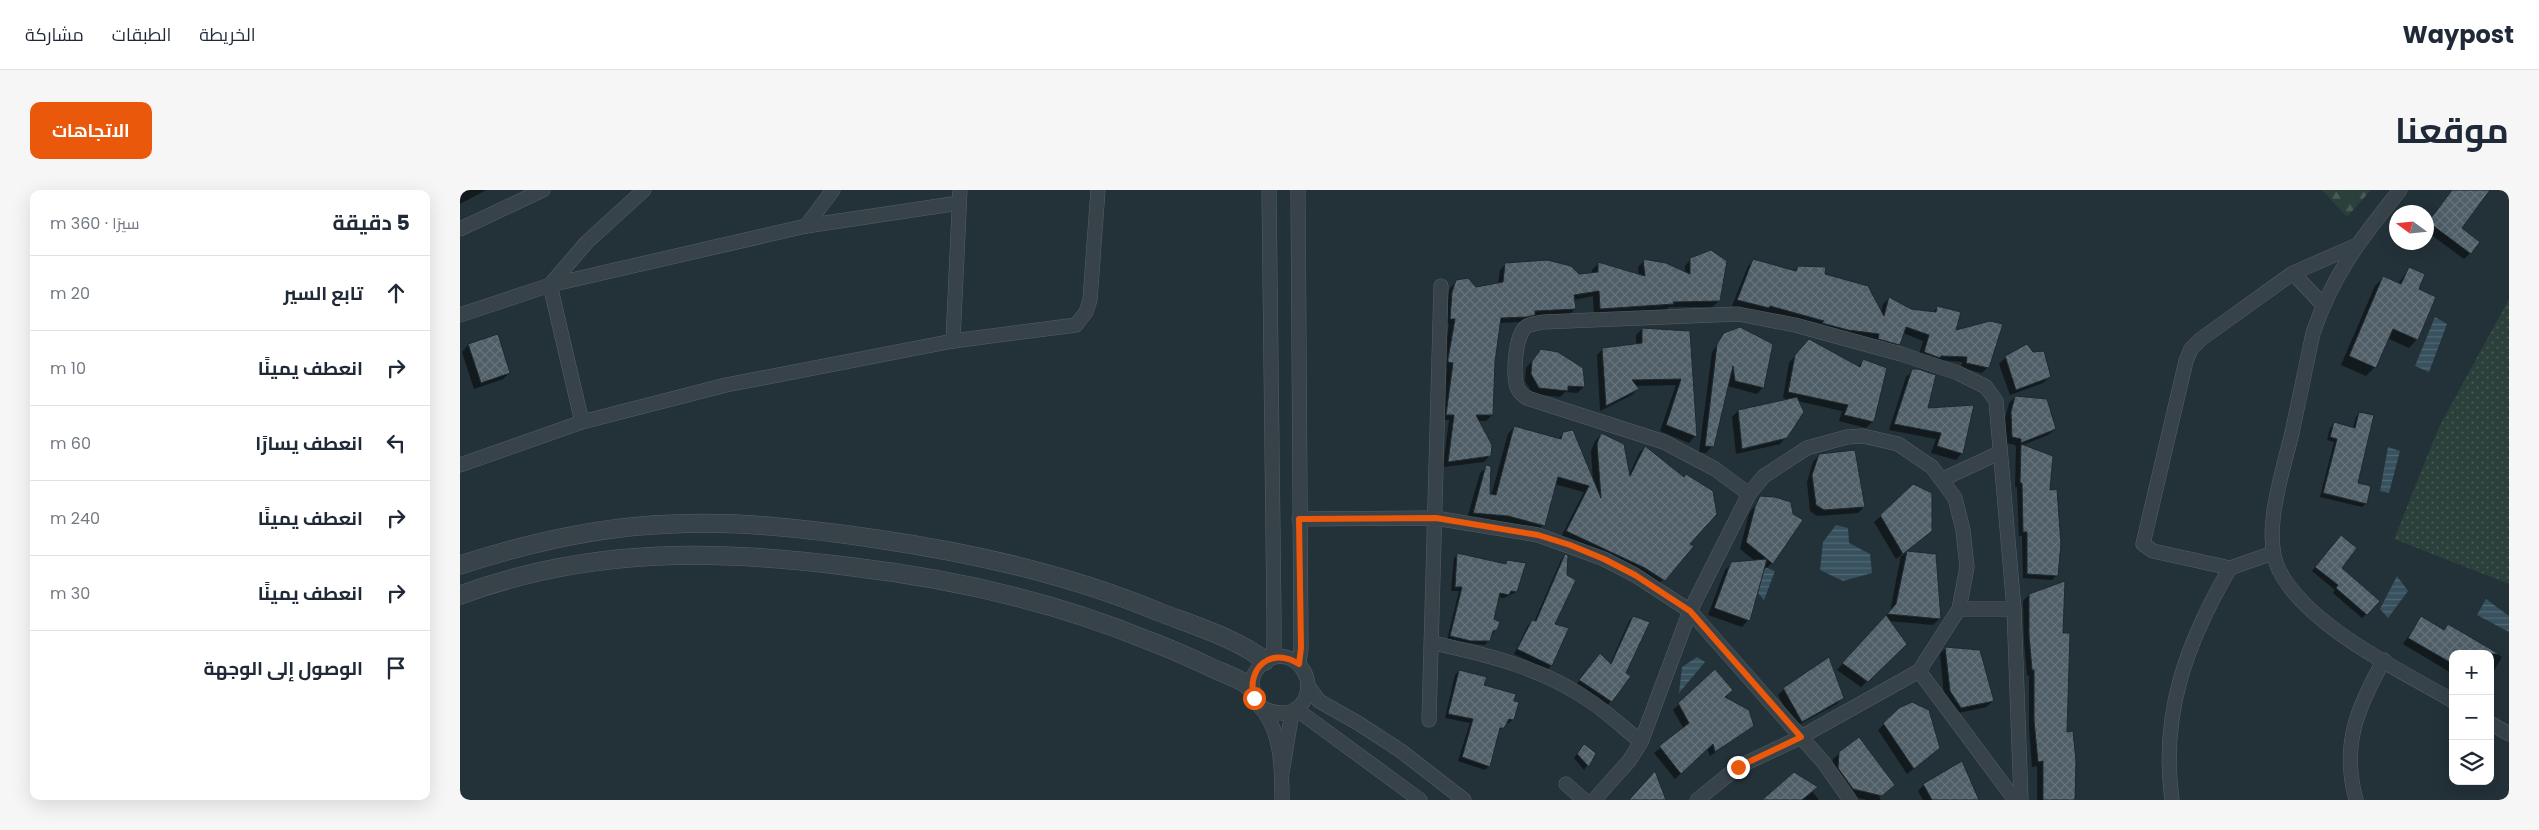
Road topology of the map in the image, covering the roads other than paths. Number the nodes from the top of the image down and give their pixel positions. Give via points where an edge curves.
1 (544, 190) edge
2 (644, 190) edge
3 (833, 190) edge
4 (1098, 190) edge
5 (1269, 190) edge
6 (1298, 190) edge
7 (2400, 190) edge
8 (959, 197) edge
9 (806, 226) junction
10 (460, 230) edge
11 (2358, 245) junction
12 (2293, 273) junction
13 (550, 285) junction
14 (1441, 286) dead end
15 (2323, 305) junction
16 (460, 314) edge
17 (953, 341) junction
18 (582, 422) junction
19 (1999, 453) junction
20 (460, 465) edge
21 (1943, 479) junction
22 (1748, 494) junction
23 (1436, 518) junction
24 (1299, 519) junction
25 (2273, 552) junction
26 (460, 565) edge
27 (2230, 568) junction
28 (460, 595) edge
29 (1959, 609) junction
30 (2014, 609) junction
31 (1690, 611) junction
32 (1433, 643) junction
33 (1268, 660) junction
34 (2384, 660) junction
35 (1299, 664) junction
36 (1919, 671) junction
37 (1308, 686) junction
38 (1251, 688) junction
39 (2449, 698) edge
40 (1260, 706) junction
41 (1294, 710) junction
42 (1429, 720) dead end
43 (2494, 725) edge
44 (2509, 734) edge
45 (1801, 737) junction
46 (1641, 742) junction
47 (1282, 773) junction
48 (1566, 784) dead end
49 (1282, 800) edge
50 (1420, 800) edge
51 (1464, 800) edge
52 (1584, 800) edge
53 (1594, 800) edge
54 (1697, 800) edge
55 (1850, 800) edge
56 (2015, 800) edge
57 (2021, 800) edge
58 (2172, 800) edge
59 (2356, 800) edge

1 - 10 street
2 - 13 street via 587,242
3 - 9 street
4 - 17 street via 1090,300 1082,320 1068,327
5 - 33 street via 1274,649
6 - 24 street
7 - 11 street
8 - 9 street
8 - 17 street
9 - 13 street
11 - 12 street
11 - 15 street via 2336,276
12 - 15 street
12 - 27 street via 2222,322 2188,354 2143,539 2145,546 2153,552
13 - 16 street
13 - 18 street
14 - 23 street
15 - 25 street via 2274,510
17 - 18 street via 726,385
18 - 20 street
19 - 21 street
19 - 22 street via 1996,401 1982,384 1901,354 1770,319 1738,314 1667,315 1543,322 1527,326 1523,331 1518,342 1515,377 1520,393 1664,442 1715,469
19 - 30 street
21 - 22 street via 1932,467 1898,444 1863,436 1807,448 1764,476
21 - 29 street via 1955,498 1966,548 1967,567
22 - 31 street
23 - 24 street
23 - 31 street via 1529,533 1570,545 1635,575
23 - 32 street
24 - 35 street
25 - 27 street
25 - 34 street via 2284,577 2318,616
26 - 33 street via 553,539 620,528 672,524 787,528 842,534 968,554 1080,583 1129,599
27 - 58 street via 2201,622 2181,670 2170,733
28 - 38 street via 532,574 635,556 759,556 844,565 943,580 1023,597 1186,655
29 - 30 street
29 - 36 street
30 - 57 street
31 - 45 street
31 - 46 street
32 - 42 street
32 - 46 street via 1520,665 1593,703
33 - 35 street via 1285,657
33 - 38 street via 1254,673
34 - 39 street
34 - 59 street via 2363,699 2353,728 2350,762
35 - 37 street via 1306,674
36 - 45 street
36 - 56 street
37 - 41 street via 1303,703
37 - 51 street via 1319,701 1401,751
38 - 40 street
40 - 41 street via 1281,714
40 - 47 street via 1274,732
41 - 47 street
41 - 50 street
43 - 44 street
45 - 54 street via 1738,767
45 - 55 street
46 - 53 street via 1630,760
47 - 49 street
48 - 52 street

